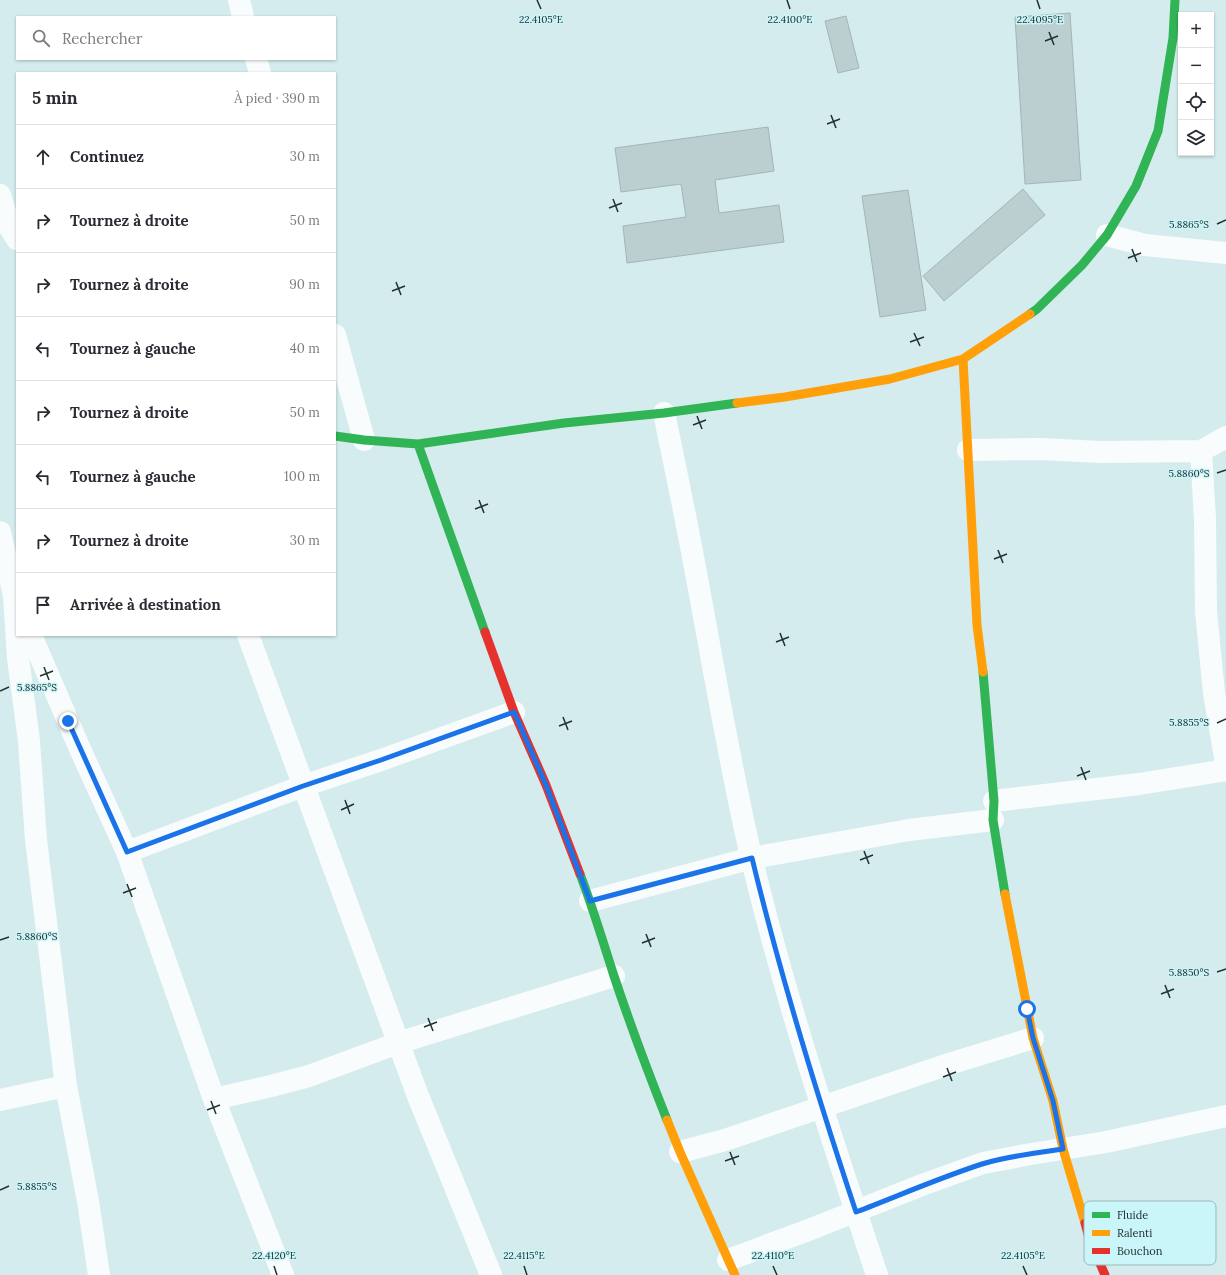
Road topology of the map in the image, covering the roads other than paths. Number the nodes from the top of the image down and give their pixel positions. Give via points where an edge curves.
1 (239, 0) edge
2 (1175, 0) edge
3 (243, 16) edge
4 (256, 60) edge
5 (260, 72) edge
6 (0, 195) edge
7 (1107, 235) junction
8 (16, 237) edge
9 (1226, 254) edge
10 (336, 339) edge
11 (963, 359) junction
12 (664, 413) junction
13 (336, 436) edge
14 (1226, 437) edge
15 (364, 440) junction
16 (418, 444) junction
17 (968, 450) junction
18 (1201, 451) junction
19 (0, 532) edge
20 (16, 599) edge
21 (17, 636) edge
22 (31, 636) edge
23 (248, 636) edge
24 (514, 712) junction
25 (1226, 763) edge
26 (1226, 770) edge
27 (303, 786) junction
28 (993, 810) junction
29 (127, 852) junction
30 (752, 858) junction
31 (590, 901) junction
32 (614, 976) junction
33 (1033, 1038) junction
34 (398, 1043) junction
35 (66, 1086) junction
36 (214, 1099) junction
37 (0, 1100) edge
38 (821, 1107) junction
39 (1226, 1116) edge
40 (1063, 1149) junction
41 (680, 1152) junction
42 (856, 1212) junction
43 (1084, 1221) edge
44 (1101, 1265) edge
45 (732, 1268) edge
46 (99, 1275) edge
47 (283, 1275) edge
48 (490, 1275) edge
49 (877, 1275) edge
50 (1105, 1275) edge

1 - 3 street
2 - 7 street via 1173,38 1158,131 1136,186
4 - 5 street
6 - 8 street via 10,228
7 - 9 street via 1145,245
7 - 11 street via 1082,265 1037,309
10 - 15 street
11 - 12 street via 890,379 785,397
11 - 17 street
12 - 16 street via 564,423
12 - 30 street via 733,778
13 - 15 street
14 - 18 street
15 - 16 street
16 - 24 street
17 - 18 street
17 - 28 street via 977,625 986,701
18 - 25 street via 1206,611 1214,693
19 - 20 street
21 - 35 street via 29,741 36,840
22 - 29 street
23 - 27 street
24 - 27 street
24 - 31 street via 546,785
26 - 28 street
27 - 29 street
27 - 34 street
28 - 30 street via 909,830
28 - 33 street via 1007,908
29 - 36 street
30 - 31 street
30 - 38 street via 768,925
31 - 32 street
32 - 34 street
32 - 41 street
33 - 38 street
33 - 40 street via 1053,1101
34 - 36 street via 309,1076
34 - 48 street
35 - 37 street
35 - 46 street
36 - 47 street
38 - 41 street via 725,1140
38 - 42 street
39 - 40 street
40 - 42 street via 983,1163
40 - 43 street
41 - 45 street
42 - 45 street
42 - 49 street
44 - 50 street

